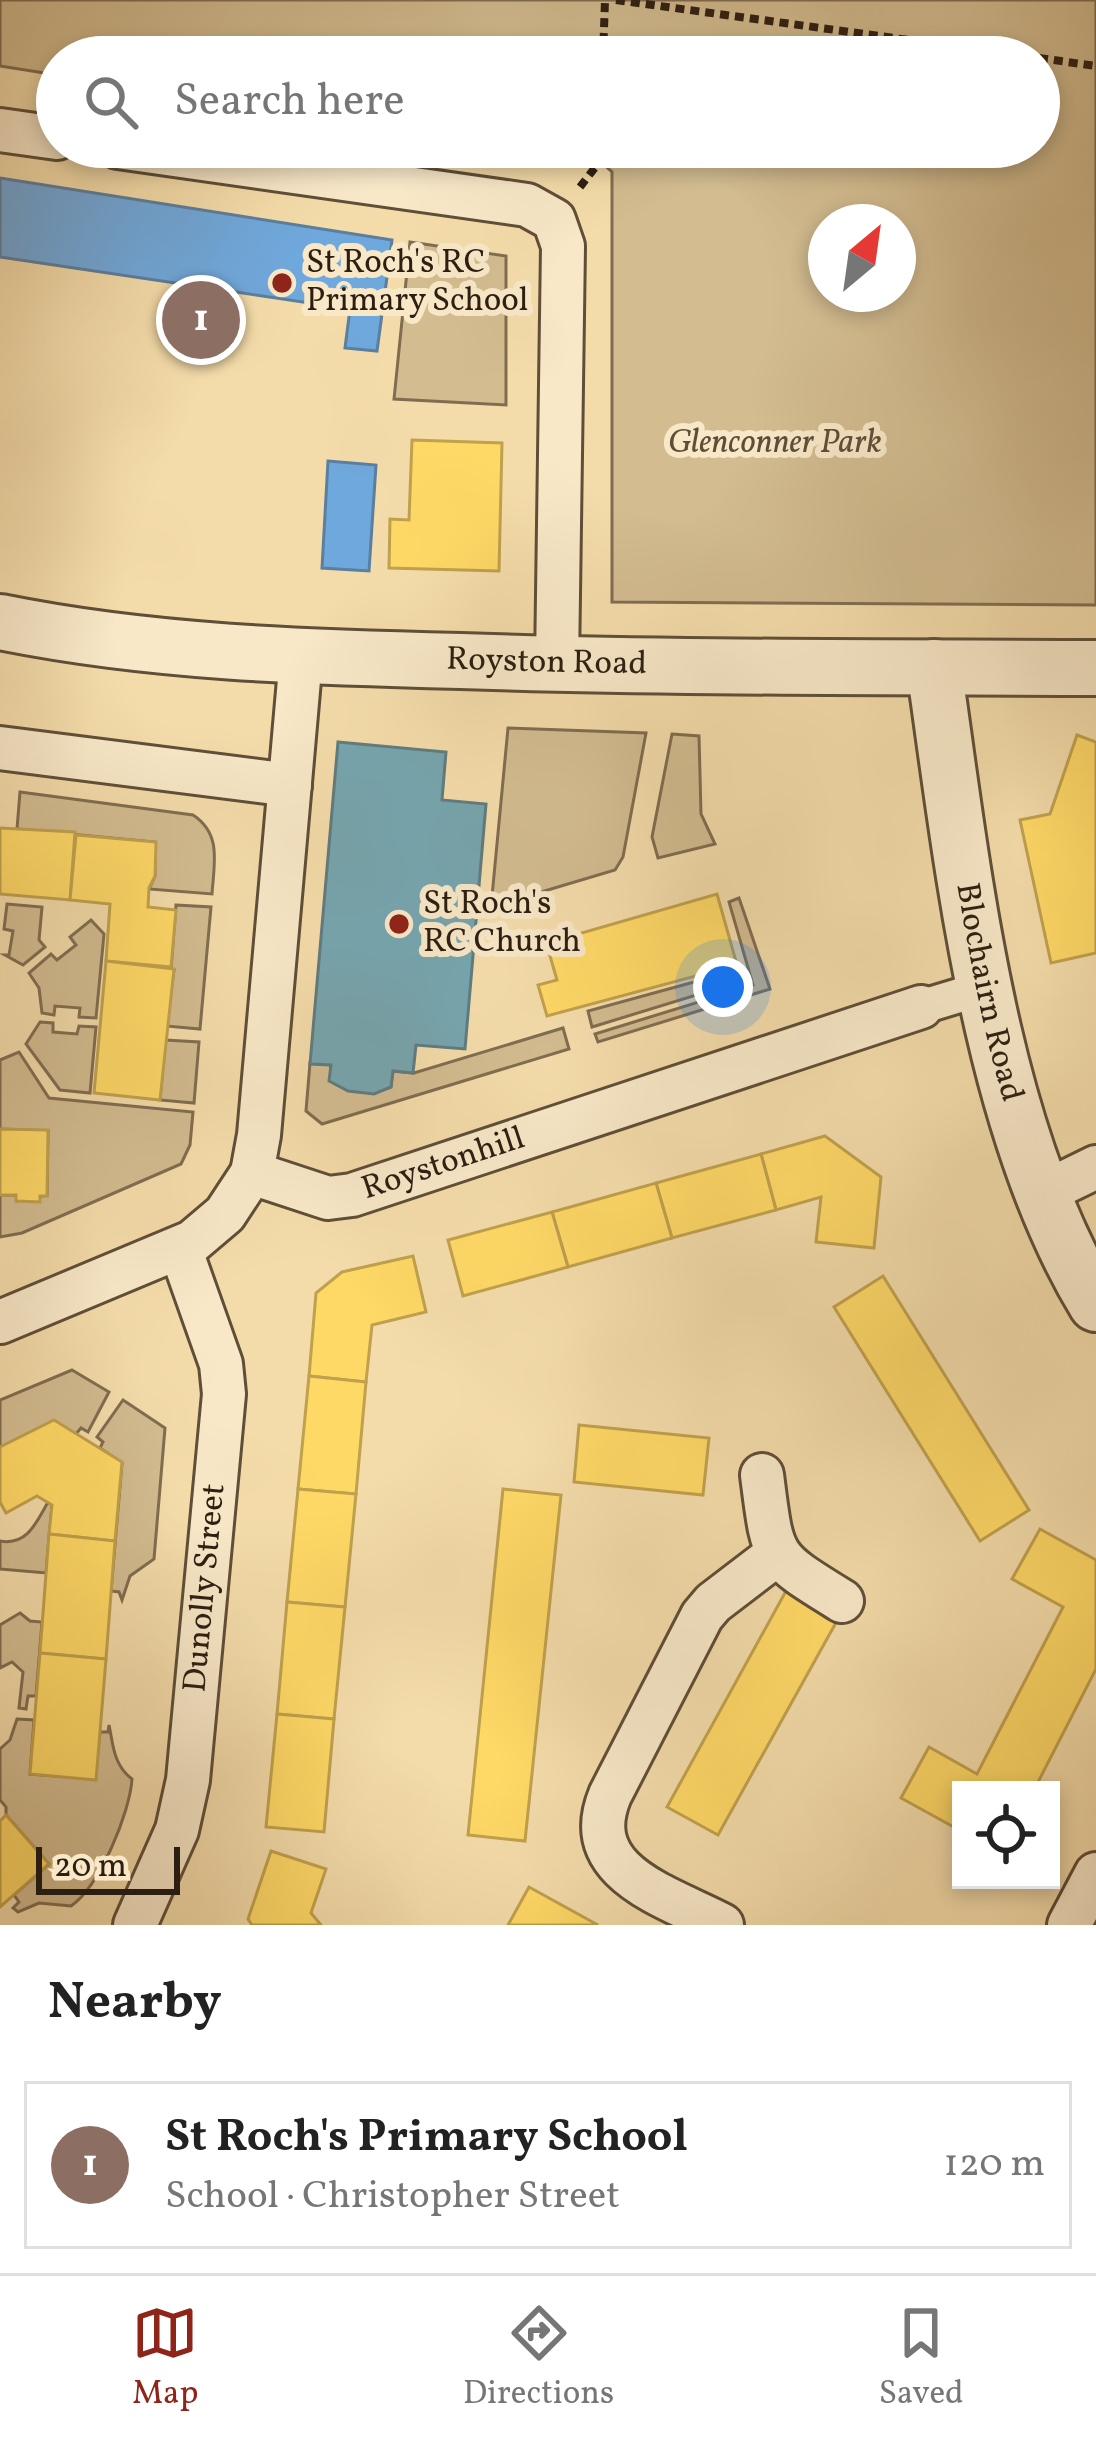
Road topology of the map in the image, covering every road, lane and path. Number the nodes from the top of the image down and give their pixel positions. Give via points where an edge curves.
1 (605, 0) edge
2 (616, 0) edge
3 (604, 36) edge
4 (881, 36) edge
5 (1060, 61) edge
6 (1096, 66) edge
7 (0, 130) edge
8 (36, 135) edge
9 (266, 168) edge
10 (0, 622) edge
11 (301, 657) junction
12 (556, 664) junction
13 (934, 667) junction
14 (1096, 668) edge
15 (0, 748) edge
16 (290, 785) junction
17 (984, 988) junction
18 (921, 1007) joint
19 (1096, 1167) edge
20 (252, 1173) junction
21 (1043, 1193) junction
22 (180, 1247) junction
23 (1096, 1304) edge
24 (0, 1322) edge
25 (762, 1475) dead end
26 (777, 1554) junction
27 (842, 1600) dead end
28 (1096, 1874) edge
29 (135, 1925) edge
30 (722, 1925) edge
31 (1070, 1925) edge

1 - 3 path
2 - 4 path
5 - 6 path
7 - 8 street
9 - 12 street via 527,205 554,220 563,246
10 - 11 street, Royston Road via 127,644
11 - 12 street, Royston Road
11 - 16 street
12 - 13 street, Royston Road
13 - 14 street, Royston Road
13 - 17 street, Blochairn Road
15 - 16 street
16 - 20 street
17 - 18 street
17 - 21 street, Blochairn Road
18 - 20 street, Roystonhill via 352,1196 328,1198
19 - 21 street
20 - 22 street via 225,1214
21 - 23 street, Blochairn Road
22 - 24 street
22 - 29 street, Dunolly Street via 224,1394 188,1780 177,1830
25 - 26 street
26 - 27 street
26 - 30 street via 702,1616 601,1824 607,1852 626,1874
28 - 31 street

